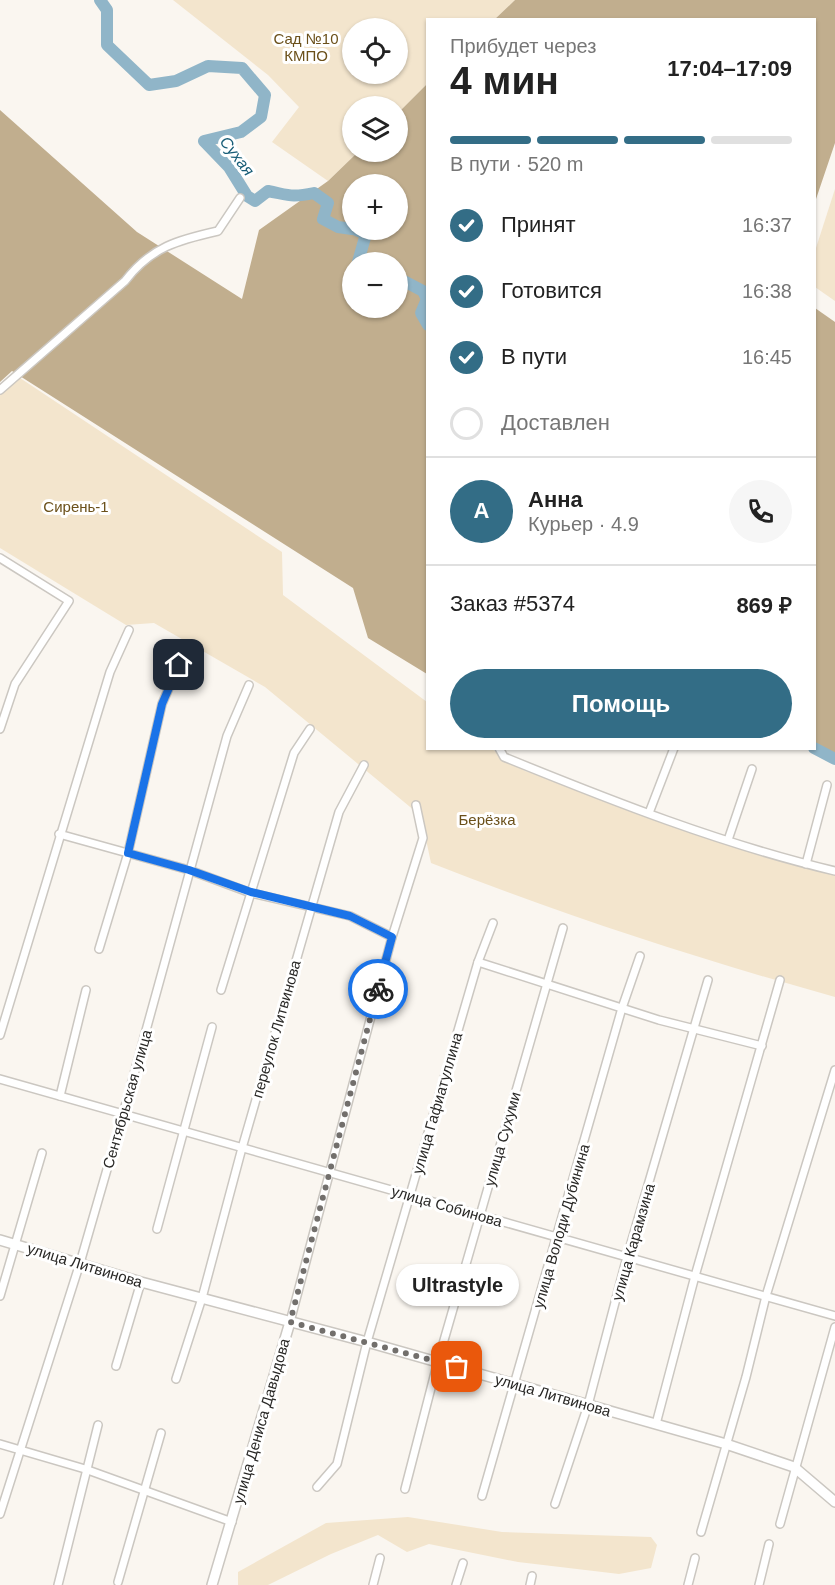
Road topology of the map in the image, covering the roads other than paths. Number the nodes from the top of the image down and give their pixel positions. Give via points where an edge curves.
1 (240, 198) dead end
2 (0, 390) edge
3 (0, 558) edge
4 (129, 630) dead end
5 (187, 646) dead end
6 (249, 684) dead end
7 (0, 729) edge
8 (310, 729) dead end
9 (500, 750) edge
10 (673, 750) edge
11 (364, 765) dead end
12 (752, 769) dead end
13 (827, 785) dead end
14 (416, 804) dead end
15 (649, 813) junction
16 (59, 834) junction
17 (728, 840) junction
18 (128, 853) junction
19 (806, 864) junction
20 (189, 870) junction
21 (835, 871) edge
22 (251, 892) junction
23 (311, 908) junction
24 (493, 923) dead end
25 (562, 928) dead end
26 (392, 937) junction
27 (99, 949) dead end
28 (640, 956) dead end
29 (478, 962) junction
30 (708, 980) dead end
31 (780, 980) dead end
32 (547, 984) junction
33 (86, 990) dead end
34 (221, 990) dead end
35 (622, 1008) junction
36 (212, 1027) dead end
37 (696, 1030) junction
38 (0, 1035) edge
39 (762, 1046) junction
40 (835, 1070) edge
41 (0, 1079) edge
42 (60, 1096) junction
43 (123, 1114) junction
44 (184, 1131) junction
45 (242, 1148) junction
46 (42, 1153) dead end
47 (328, 1172) junction
48 (411, 1196) junction
49 (479, 1215) junction
50 (157, 1229) dead end
51 (558, 1237) junction
52 (0, 1240) edge
53 (16, 1245) junction
54 (627, 1257) junction
55 (80, 1263) junction
56 (695, 1276) junction
57 (141, 1282) junction
58 (0, 1296) edge
59 (766, 1296) junction
60 (202, 1298) junction
61 (835, 1316) edge
62 (290, 1322) junction
63 (835, 1327) edge
64 (367, 1342) junction
65 (438, 1361) junction
66 (116, 1366) dead end
67 (176, 1379) dead end
68 (516, 1383) junction
69 (588, 1405) junction
70 (656, 1424) junction
71 (98, 1425) dead end
72 (161, 1433) dead end
73 (726, 1443) junction
74 (0, 1444) edge
75 (19, 1449) junction
76 (794, 1467) junction
77 (86, 1469) junction
78 (317, 1487) dead end
79 (405, 1489) dead end
80 (145, 1490) junction
81 (482, 1496) dead end
82 (835, 1502) edge
83 (555, 1504) dead end
84 (0, 1514) edge
85 (232, 1522) junction
86 (780, 1524) dead end
87 (701, 1532) dead end
88 (769, 1544) dead end
89 (380, 1558) dead end
90 (695, 1558) dead end
91 (463, 1563) dead end
92 (532, 1576) dead end
93 (118, 1582) dead end
94 (57, 1585) edge
95 (212, 1585) edge
96 (373, 1585) edge
97 (456, 1585) edge
98 (530, 1585) edge
99 (688, 1585) edge
100 (759, 1585) edge

1 - 2 street via 218,231 177,240 138,265 125,281
3 - 7 street via 69,601 15,684
4 - 16 street via 110,672
5 - 18 street via 162,704
6 - 20 street, Сентябрьская улица via 226,736
8 - 22 street via 294,753
9 - 15 street via 504,757
10 - 15 street
11 - 23 street, переулок Литвинова via 339,812
12 - 17 street
13 - 19 street
14 - 26 street, улица Дениса Давыдова via 423,838
15 - 17 street
16 - 18 street
16 - 38 street
17 - 19 street
18 - 20 street
18 - 27 street
19 - 21 street
20 - 22 street
20 - 43 street, Сентябрьская улица
22 - 23 street
22 - 34 street
23 - 26 street via 350,916
23 - 45 street, переулок Литвинова
24 - 29 street, улица Гафиатуллина
25 - 32 street, улица Сухуми
26 - 47 street, улица Дениса Давыдова
28 - 35 street, улица Володи Дубинина
29 - 32 street
29 - 48 street, улица Гафиатуллина
30 - 37 street, улица Карамзина
31 - 39 street
32 - 35 street
32 - 49 street, улица Сухуми
33 - 42 street
35 - 37 street
35 - 51 street, улица Володи Дубинина
36 - 44 street
37 - 39 street
37 - 54 street, улица Карамзина
39 - 56 street
40 - 59 street
41 - 42 street, улица Собинова
42 - 43 street, улица Собинова
43 - 44 street, улица Собинова
43 - 55 street, Сентябрьская улица
44 - 45 street, улица Собинова
44 - 50 street
45 - 47 street, улица Собинова
45 - 60 street, переулок Литвинова
46 - 53 street, улица Литвинова
47 - 48 street, улица Собинова
47 - 62 street, улица Дениса Давыдова
48 - 49 street, улица Собинова
48 - 64 street, улица Гафиатуллина
49 - 51 street, улица Собинова
49 - 65 street, улица Сухуми
51 - 54 street, улица Собинова
51 - 68 street, улица Володи Дубинина
52 - 53 street, улица Литвинова
53 - 55 street, улица Литвинова
53 - 58 street, улица Литвинова
54 - 56 street, улица Собинова
54 - 69 street, улица Карамзина
55 - 57 street, улица Литвинова
55 - 75 street, Сентябрьская улица
56 - 59 street, улица Собинова
56 - 70 street
57 - 60 street, улица Литвинова
57 - 66 street
59 - 61 street, улица Собинова
59 - 73 street
60 - 62 street, улица Литвинова
60 - 67 street, переулок Литвинова
62 - 64 street, улица Литвинова
62 - 85 street, улица Дениса Давыдова
63 - 76 street
64 - 65 street, улица Литвинова
64 - 78 street, улица Гафиатуллина via 337,1464
65 - 68 street, улица Литвинова
65 - 79 street, улица Сухуми
68 - 69 street, улица Литвинова
68 - 81 street, улица Володи Дубинина
69 - 70 street, улица Литвинова
69 - 83 street, улица Карамзина
70 - 73 street, улица Литвинова
71 - 77 street
72 - 80 street
73 - 76 street, улица Литвинова
73 - 87 street
74 - 75 street
75 - 77 street
75 - 84 street, Сентябрьская улица
76 - 82 street, улица Литвинова
76 - 86 street
77 - 80 street
77 - 94 street
80 - 85 street
80 - 93 street
85 - 95 street, улица Дениса Давыдова
88 - 100 street
89 - 96 street
90 - 99 street
91 - 97 street
92 - 98 street

